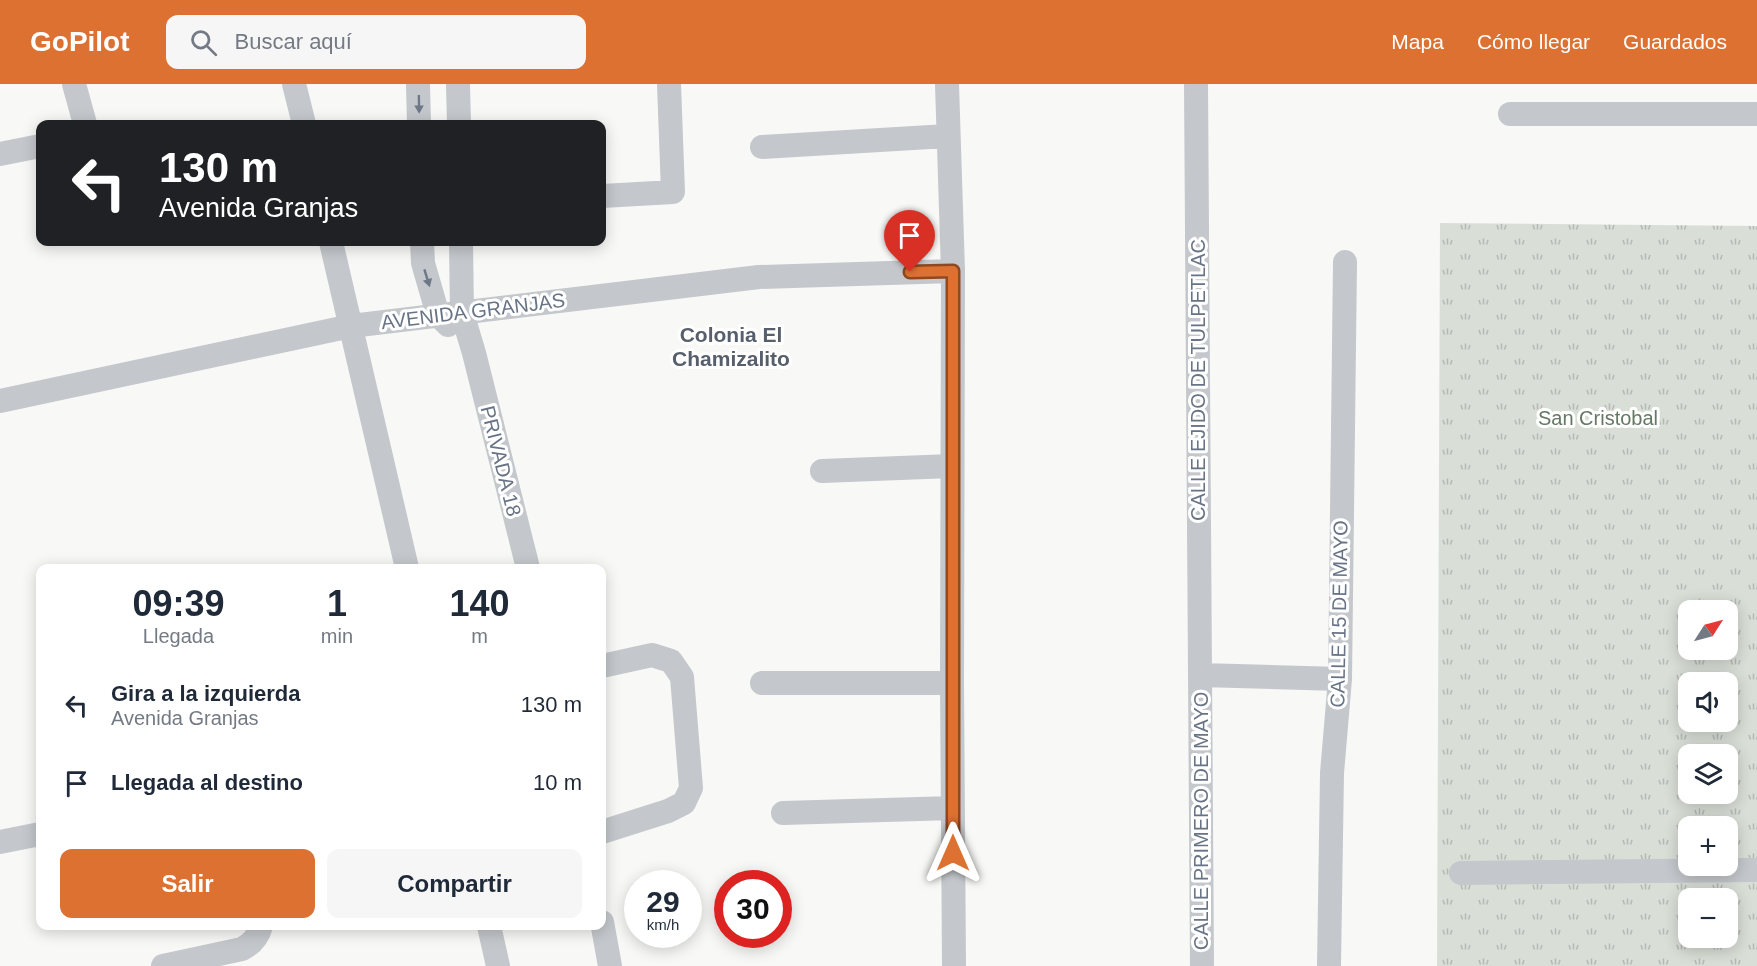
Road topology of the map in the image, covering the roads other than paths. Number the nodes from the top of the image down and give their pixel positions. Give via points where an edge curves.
1 (74, 84) edge
2 (294, 84) edge
3 (418, 84) edge
4 (458, 84) edge
5 (669, 84) edge
6 (947, 84) edge
7 (1196, 84) edge
8 (1510, 114) dead end
9 (1757, 114) edge
10 (84, 120) edge
11 (303, 120) edge
12 (419, 120) edge
13 (459, 120) edge
14 (948, 136) junction
15 (36, 147) edge
16 (762, 147) dead end
17 (0, 154) edge
18 (606, 196) edge
19 (332, 246) edge
20 (422, 246) edge
21 (461, 246) edge
22 (1345, 262) dead end
23 (953, 271) junction
24 (462, 313) junction
25 (438, 315) junction
26 (351, 326) junction
27 (474, 353) junction
28 (0, 400) edge
29 (952, 465) junction
30 (822, 471) dead end
31 (406, 564) edge
32 (527, 564) edge
33 (606, 665) edge
34 (1201, 675) junction
35 (1340, 679) junction
36 (762, 682) dead end
37 (952, 683) junction
38 (953, 808) junction
39 (783, 813) dead end
40 (606, 831) edge
41 (36, 835) edge
42 (0, 842) edge
43 (1757, 870) edge
44 (1461, 873) dead end
45 (259, 930) edge
46 (490, 930) edge
47 (603, 930) edge
48 (163, 966) edge
49 (498, 966) edge
50 (610, 966) edge
51 (954, 966) edge
52 (1202, 966) edge
53 (1329, 966) edge

1 - 10 street
2 - 11 street
3 -> 12 street
4 - 13 street
5 - 18 street via 673,192
6 - 14 street
7 - 34 street, CALLE EJIDO DE TULPETLAC
8 - 9 street
14 - 16 street
14 - 23 street
15 - 17 street
19 - 26 street
20 -> 25 street via 423,263
21 - 24 street, PRIVADA 18
22 - 35 street, CALLE 15 DE MAYO
23 - 24 street, AVENIDA GRANJAS via 759,277
23 - 29 street
24 - 25 street, AVENIDA GRANJAS
24 - 27 street, PRIVADA 18
25 - 26 street, AVENIDA GRANJAS
25 - 27 street, PRIVADA 18
26 - 28 street, AVENIDA GRANJAS
26 - 31 street
27 - 32 street, PRIVADA 18
29 - 30 street
29 - 37 street
33 - 40 street via 652,655 671,661 682,677 691,788 684,803
34 - 35 street
34 - 52 street, CALLE PRIMERO DE MAYO
35 - 53 street, CALLE 15 DE MAYO via 1332,773
36 - 37 street
37 - 38 street
38 - 39 street
38 - 51 street
41 - 42 street
43 - 44 street
45 - 48 street via 251,944 242,949
46 - 49 street
47 - 50 street

